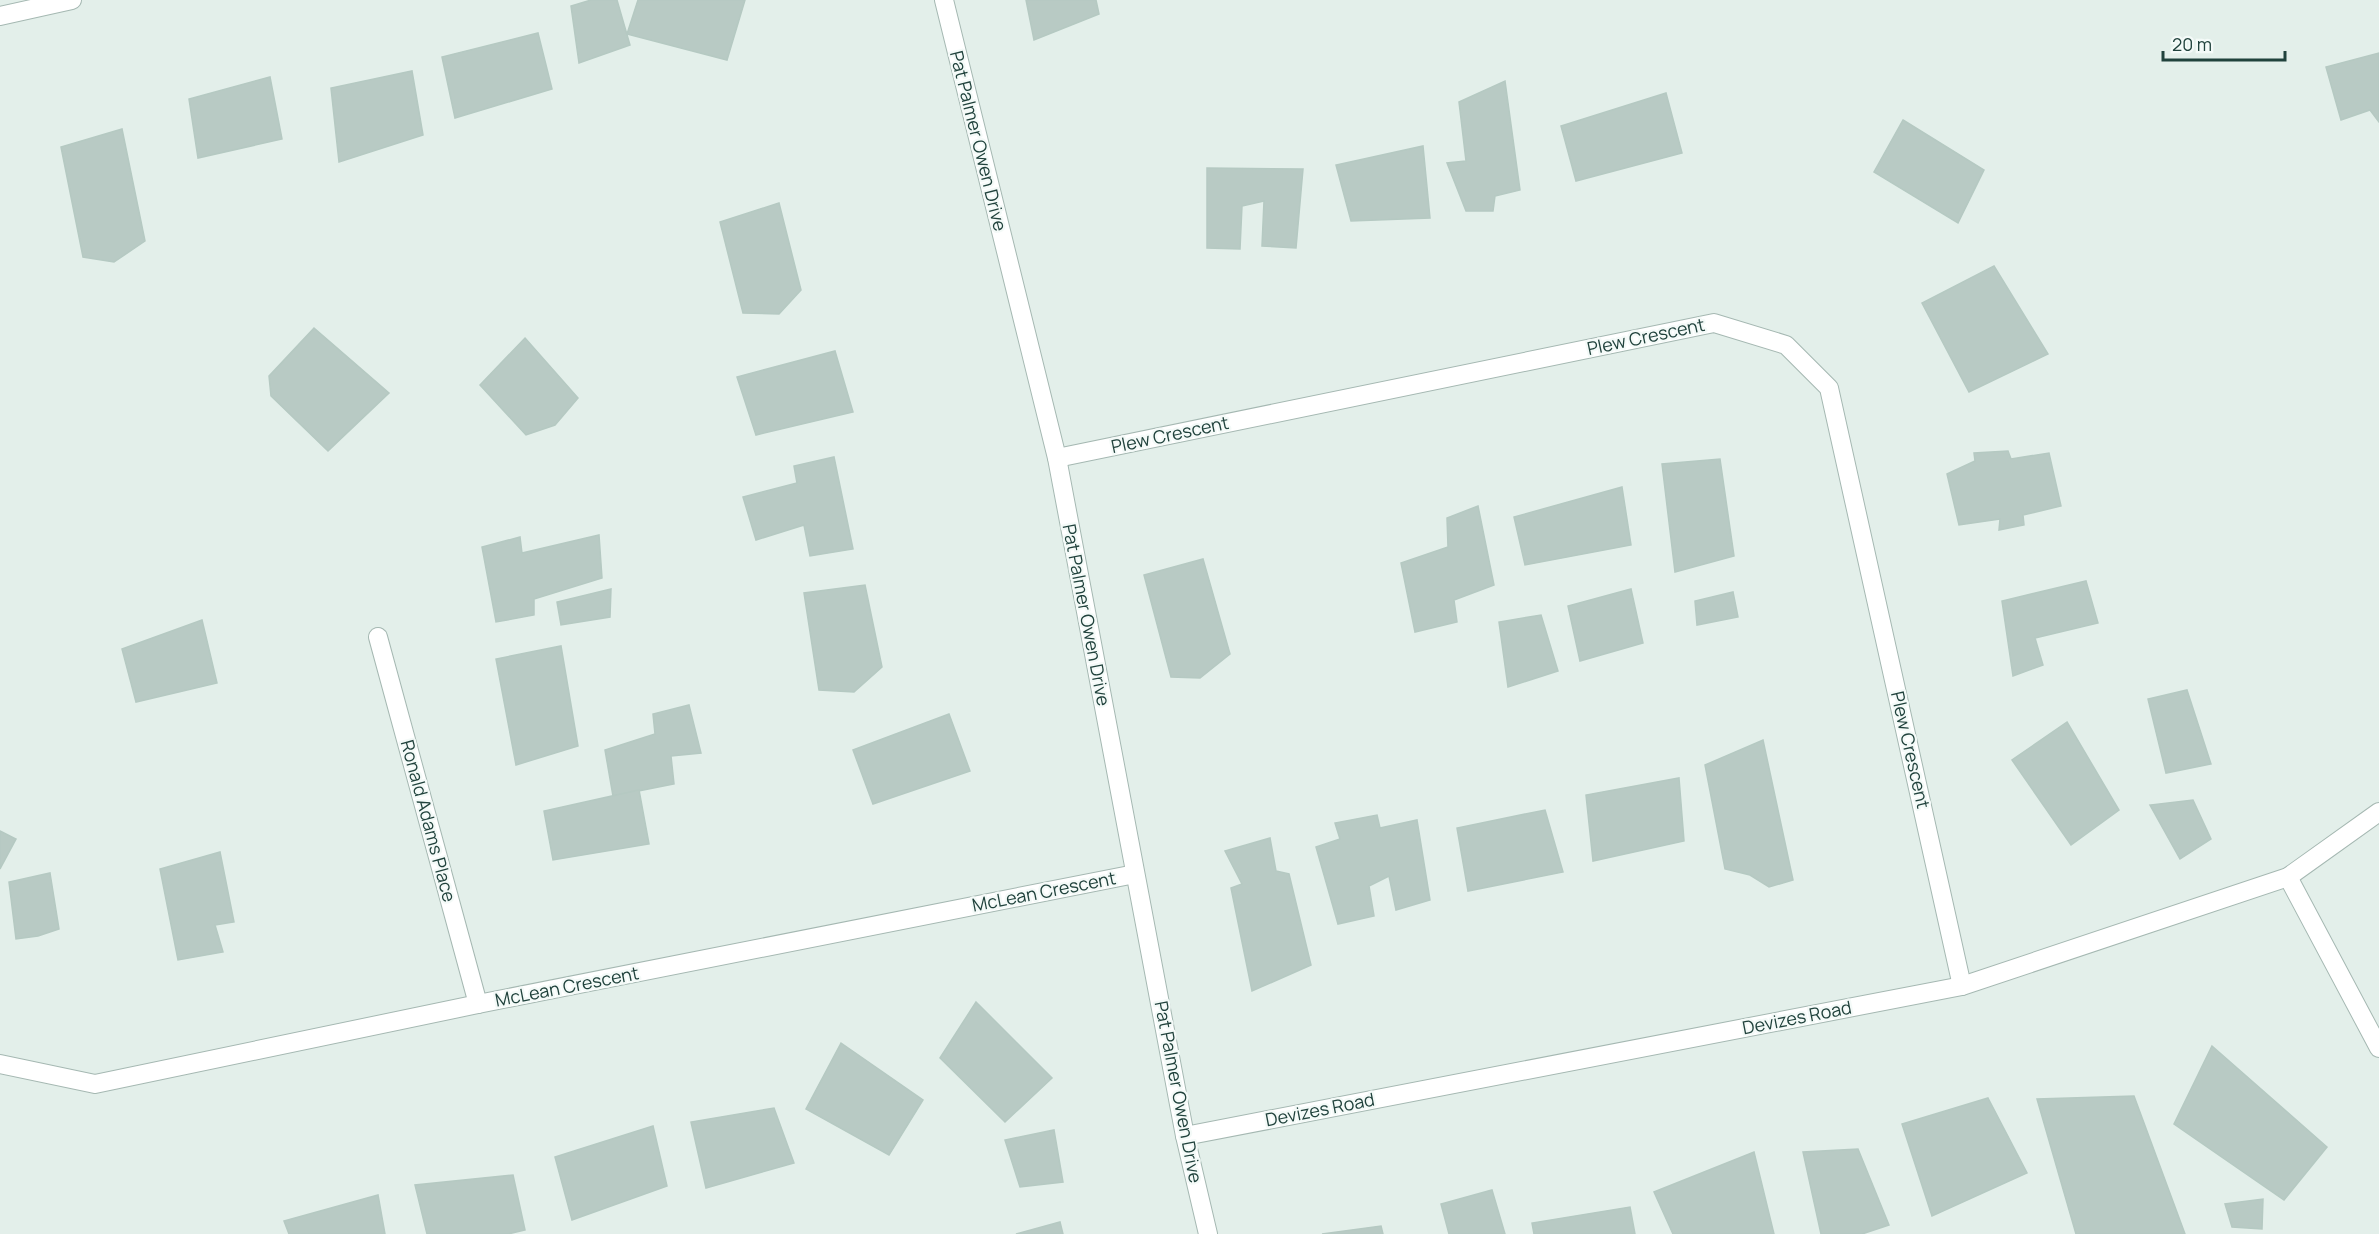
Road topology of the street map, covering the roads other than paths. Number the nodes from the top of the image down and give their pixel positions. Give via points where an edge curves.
1 (72, 0) edge
2 (944, 0) edge
3 (0, 16) edge
4 (1057, 458) junction
5 (378, 637) dead end
6 (2379, 813) edge
7 (1135, 874) junction
8 (2288, 877) junction
9 (1962, 986) junction
10 (478, 1004) junction
11 (2379, 1048) edge
12 (0, 1064) edge
13 (1185, 1136) junction
14 (1208, 1234) edge

1 - 3 street
2 - 4 street, Pat Palmer Owen Drive
4 - 7 street, Pat Palmer Owen Drive
4 - 9 street, Plew Crescent via 1714,323 1786,345 1829,388
5 - 10 street, Ronald Adams Place
6 - 8 street, Devizes Road
7 - 10 street, McLean Crescent
7 - 13 street, Pat Palmer Owen Drive
8 - 9 street, Devizes Road
8 - 11 street
9 - 13 street, Devizes Road
10 - 12 street, McLean Crescent via 95,1084
13 - 14 street, Pat Palmer Owen Drive

